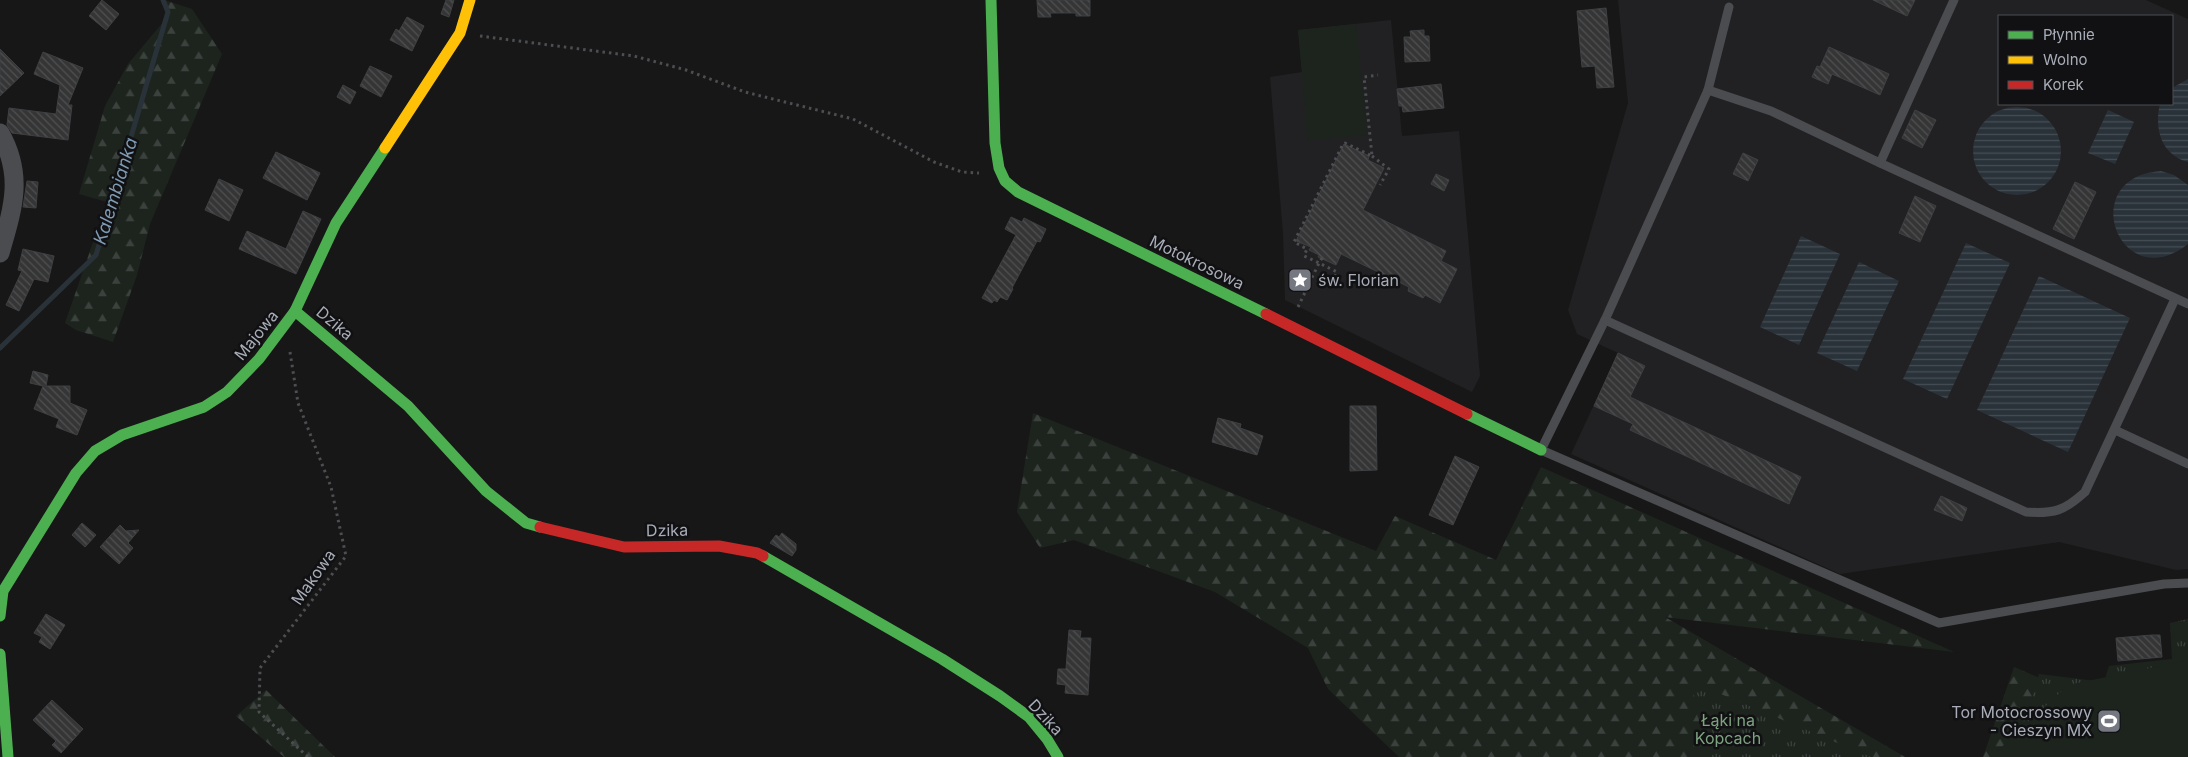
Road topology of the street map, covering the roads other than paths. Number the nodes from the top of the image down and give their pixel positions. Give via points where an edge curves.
1 (470, 0) edge
2 (991, 0) edge
3 (1954, 0) edge
4 (1729, 7) dead end
5 (1708, 90) junction
6 (0, 133) edge
7 (1880, 164) junction
8 (0, 253) edge
9 (2176, 299) junction
10 (2188, 304) edge
11 (295, 311) junction
12 (1605, 320) junction
13 (2115, 430) junction
14 (1540, 450) junction
15 (2188, 464) edge
16 (2188, 583) edge
17 (1, 591) edge
18 (0, 616) edge
19 (0, 654) edge
20 (8, 757) edge
21 (1058, 757) edge

1 - 11 street, Majowa via 460,33 336,223
2 - 14 street, Motokrosowa via 995,143 1005,181 1018,192
3 - 7 lane
4 - 5 lane
5 - 7 lane via 1770,111
5 - 12 lane
6 - 8 street via 13,164 16,188
7 - 9 lane
9 - 10 lane
9 - 13 lane
11 - 17 street, Majowa via 242,377 217,400 108,441 90,456
11 - 21 street, Dzika via 408,406 486,491 526,524 624,547 719,546 757,553 1000,696 1028,717
12 - 13 lane via 2026,512 2057,512 2079,498
12 - 14 lane
13 - 15 lane
14 - 16 lane via 1938,623 2164,584
17 - 18 street, Majowa
19 - 20 street

